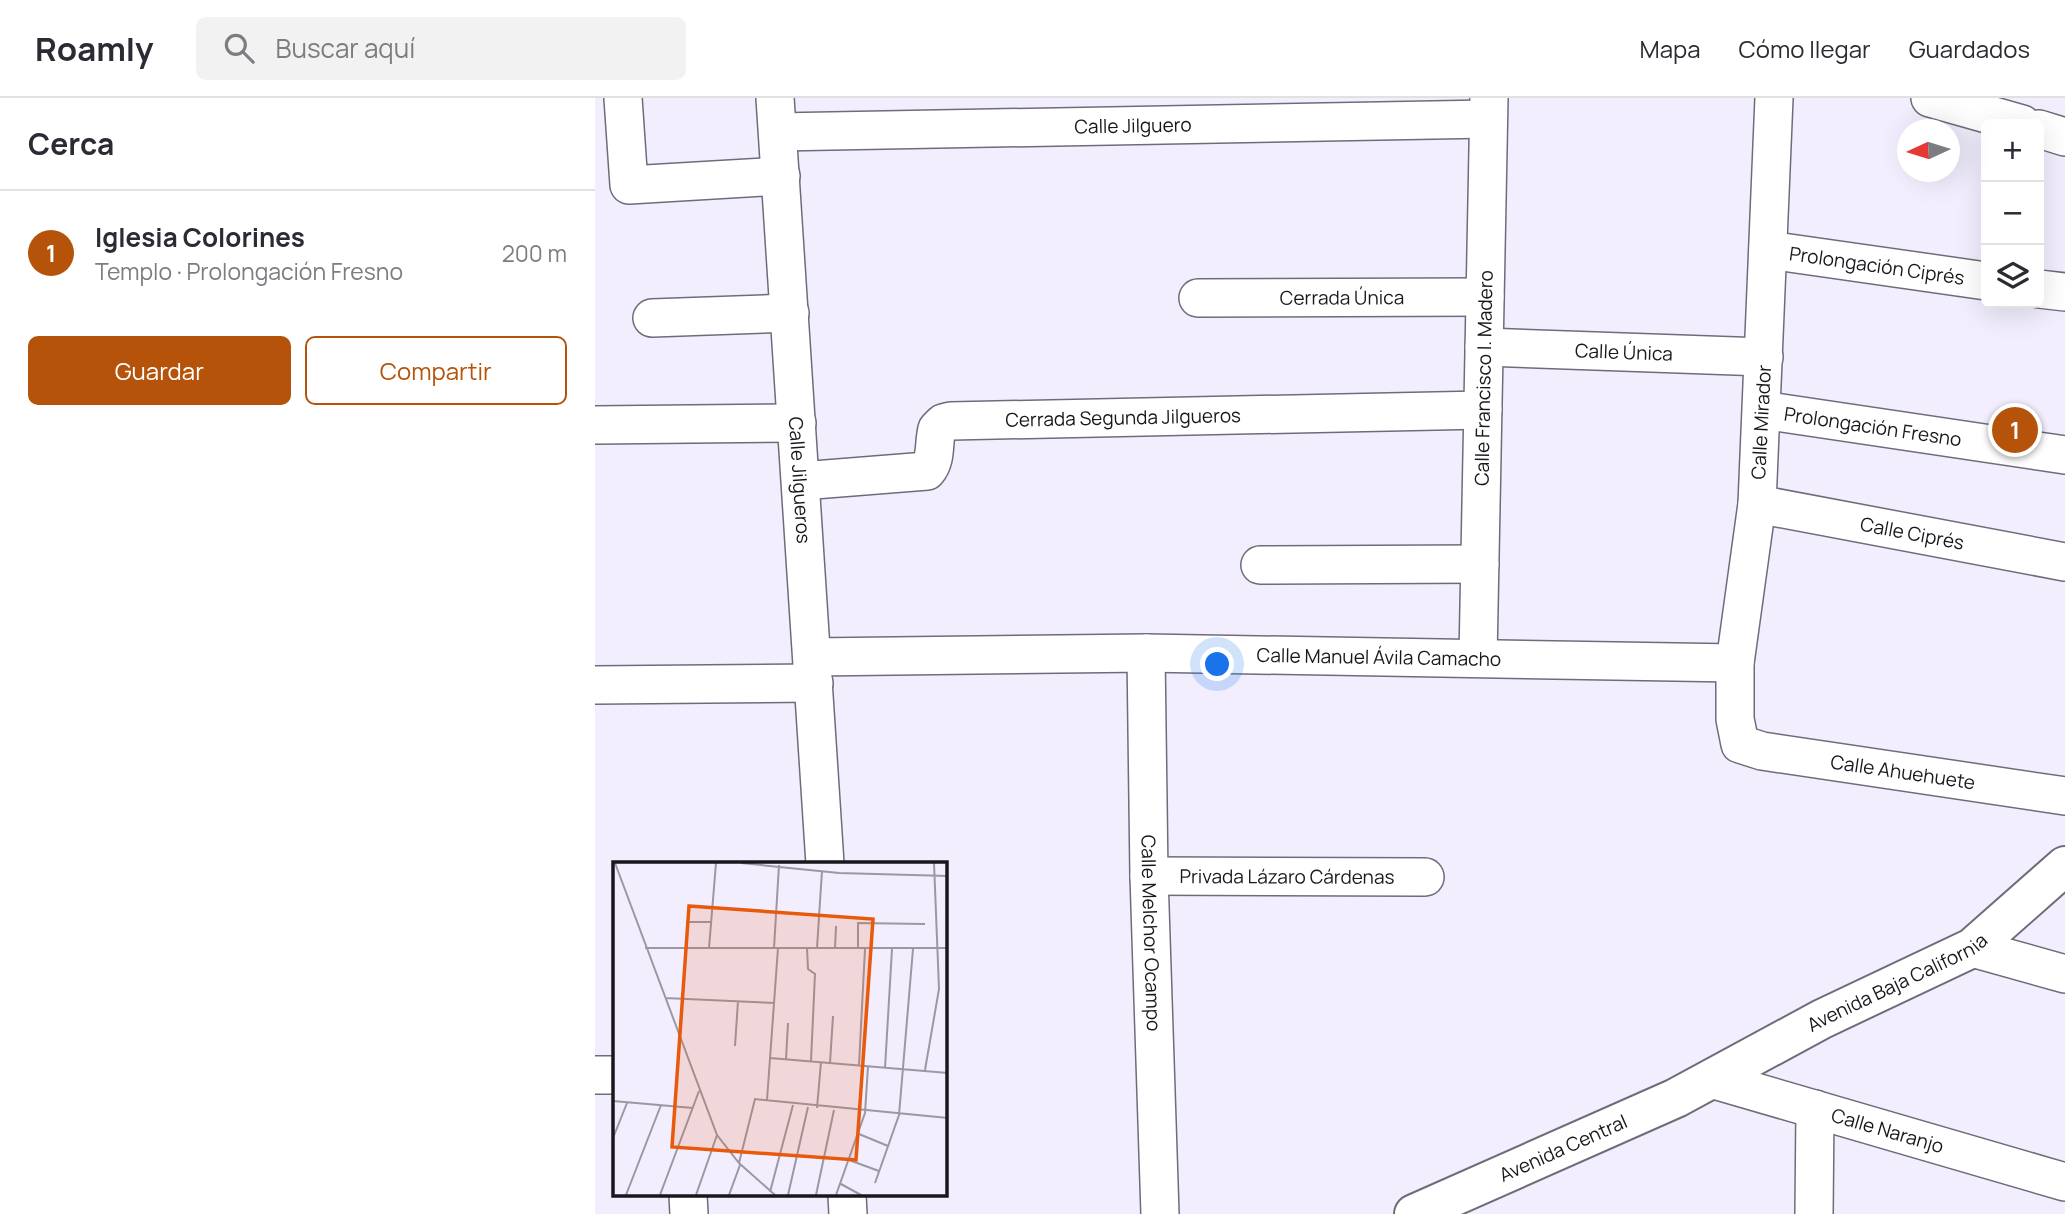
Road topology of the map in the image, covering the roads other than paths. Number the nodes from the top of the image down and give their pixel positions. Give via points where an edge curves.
1 (623, 98) edge
2 (1774, 98) edge
3 (1930, 98) edge
4 (1489, 109) edge
5 (776, 115) edge
6 (2004, 119) edge
7 (2044, 130) edge
8 (2065, 136) edge
9 (781, 176) junction
10 (1767, 250) junction
11 (1981, 280) edge
12 (2044, 290) edge
13 (2065, 292) edge
14 (1485, 297) junction
15 (1198, 298) dead end
16 (790, 313) junction
17 (652, 318) dead end
18 (1485, 347) junction
19 (1764, 358) junction
20 (1762, 410) junction
21 (1483, 411) junction
22 (797, 423) junction
23 (595, 425) edge
24 (2065, 455) edge
25 (801, 481) junction
26 (1757, 504) junction
27 (2065, 562) edge
28 (1480, 564) junction
29 (1260, 565) dead end
30 (1146, 653) junction
31 (1478, 658) junction
32 (1735, 663) junction
33 (813, 670) junction
34 (595, 685) edge
35 (1740, 744) joint
36 (2065, 796) edge
37 (825, 862) edge
38 (2065, 866) edge
39 (1149, 876) junction
40 (1425, 877) dead end
41 (1972, 948) junction
42 (2065, 974) edge
43 (595, 1075) edge
44 (613, 1075) edge
45 (1711, 1079) junction
46 (1815, 1109) junction
47 (2065, 1182) edge
48 (688, 1196) edge
49 (846, 1196) edge
50 (689, 1214) edge
51 (848, 1214) edge
52 (1160, 1214) edge
53 (1414, 1214) edge
54 (1814, 1214) edge

1 - 9 street via 628,185
2 - 10 street, Calle Mirador
3 - 6 street
4 - 5 street, Calle Jilguero
4 - 14 street, Calle Francisco I. Madero
5 - 9 street, Calle Jilgueros
7 - 8 street
9 - 16 street, Calle Jilgueros
10 - 11 street, Prolongación Ciprés
10 - 19 street, Calle Mirador
12 - 13 street
14 - 15 street, Cerrada Única
14 - 18 street, Calle Francisco I. Madero
16 - 17 street
16 - 22 street, Calle Jilgueros
18 - 19 street, Calle Única
18 - 21 street, Calle Francisco I. Madero
19 - 20 street, Calle Mirador
20 - 24 street, Prolongación Fresno
20 - 26 street, Calle Mirador
21 - 25 street, Cerrada Segunda Jilgueros via 951,421 937,429 934,457 927,471
21 - 28 street, Calle Francisco I. Madero
22 - 23 street
22 - 25 street, Calle Jilgueros
25 - 33 street, Calle Jilgueros
26 - 27 street, Calle Ciprés
26 - 32 street, Calle Mirador
28 - 29 street
28 - 31 street, Calle Francisco I. Madero
30 - 31 street, Calle Manuel Ávila Camacho
30 - 33 street, Calle Manuel Ávila Camacho
30 - 39 street, Calle Melchor Ocampo
31 - 32 street, Calle Manuel Ávila Camacho
32 - 35 street, Calle Mirador
33 - 34 street, Calle Manuel Ávila Camacho
33 - 37 street, Calle Jilgueros
35 - 36 street, Calle Ahuehuete
38 - 41 main road, Avenida Baja California
39 - 40 street, Privada Lázaro Cárdenas
39 - 52 street, Calle Melchor Ocampo
41 - 42 street
41 - 45 main road, Avenida Baja California via 1822,1019
43 - 44 street
45 - 46 street, Calle Naranjo
45 - 53 main road, Avenida Central
46 - 47 street, Calle Naranjo
46 - 54 street
48 - 50 street
49 - 51 street

